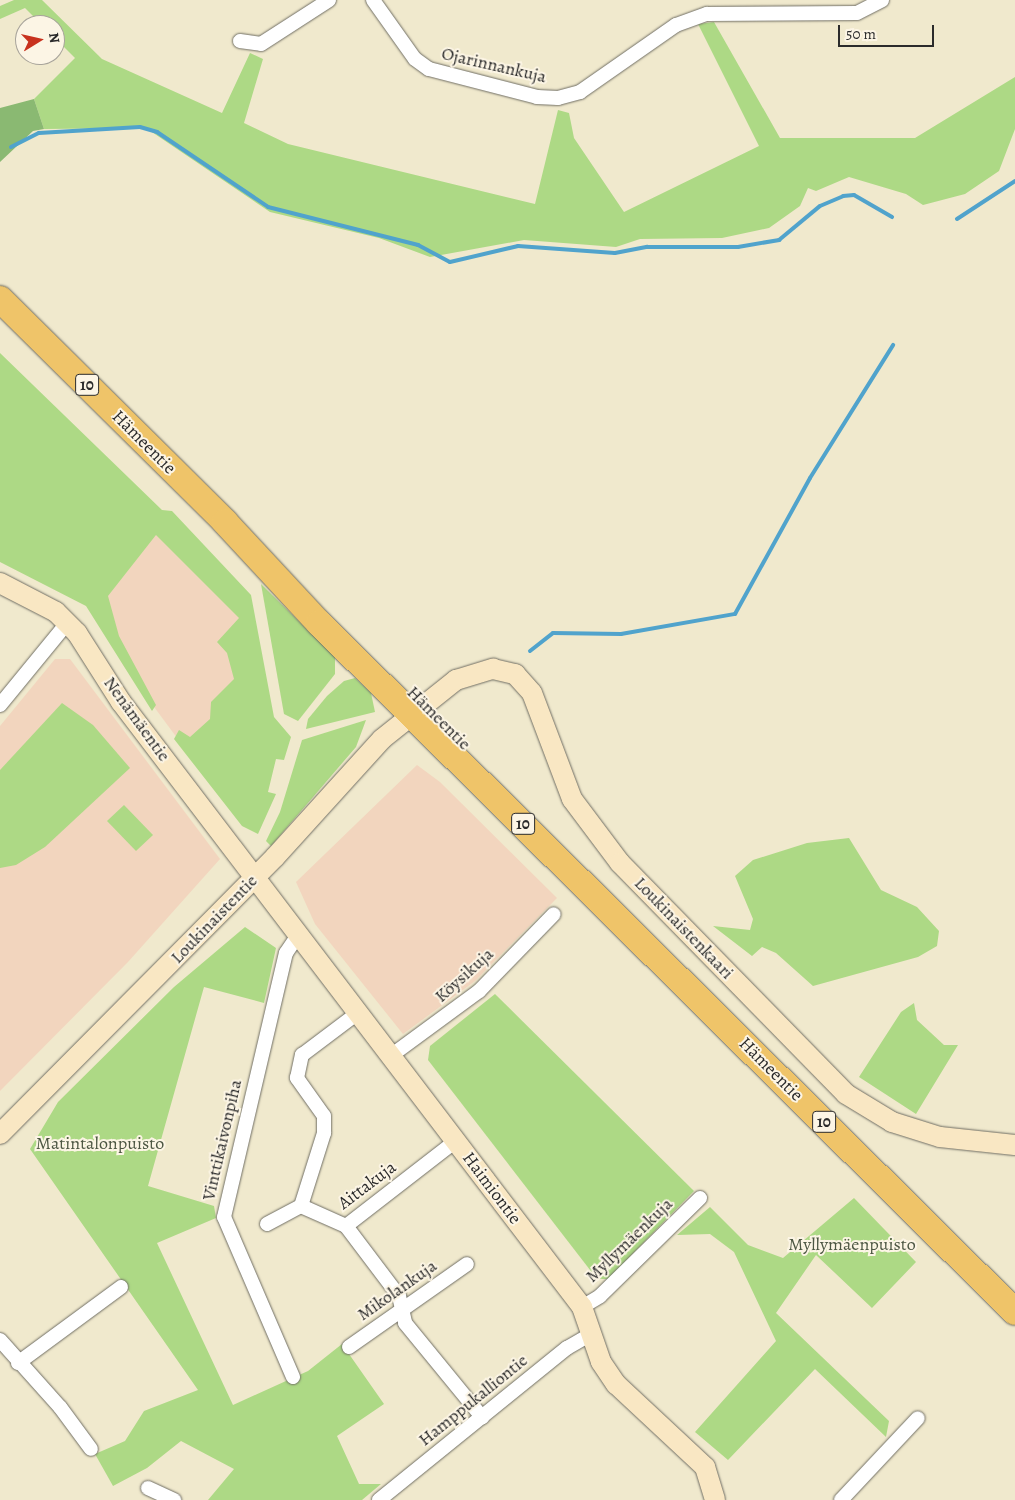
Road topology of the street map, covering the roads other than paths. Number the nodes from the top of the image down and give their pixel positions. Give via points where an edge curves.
1 (328, 0) edge
2 (373, 0) edge
3 (882, 0) edge
4 (240, 41) dead end
5 (0, 299) edge
6 (0, 582) edge
7 (68, 622) junction
8 (0, 705) edge
9 (419, 709) junction
10 (254, 878) junction
11 (554, 914) dead end
12 (299, 934) junction
13 (359, 1012) junction
14 (392, 1055) junction
15 (0, 1134) edge
16 (457, 1140) junction
17 (1015, 1145) edge
18 (700, 1198) dead end
19 (301, 1206) junction
20 (267, 1224) dead end
21 (346, 1226) junction
22 (467, 1264) dead end
23 (121, 1287) dead end
24 (582, 1307) junction
25 (402, 1309) junction
26 (1015, 1312) edge
27 (593, 1333) junction
28 (350, 1347) dead end
29 (2, 1349) edge
30 (18, 1363) junction
31 (294, 1377) dead end
32 (482, 1417) junction
33 (918, 1418) dead end
34 (91, 1449) dead end
35 (148, 1488) dead end
36 (174, 1500) edge
37 (379, 1500) edge
38 (715, 1500) edge
39 (841, 1500) edge

1 - 4 street via 261,44
2 - 3 street, Ojarinnankuja via 415,59 429,69 537,97 558,98 580,92 676,25 707,14 857,13
5 - 9 highway, Hämeentie / 10 via 225,522 267,553
6 - 7 street, Nenämäentie
7 - 8 street
7 - 10 street, Nenämäentie via 122,702
9 - 10 street, Loukinaistentie via 350,771
9 - 17 street, Loukinaistenkaari via 468,674 493,669 515,674 540,706 562,776 589,825 620,863 846,1094 892,1122 940,1137
9 - 26 highway, Hämeentie / 10 via 598,883 635,932
10 - 12 street, Haimiontie
10 - 15 street, Loukinaistentie
11 - 14 street, Köysikuja via 479,991
12 - 13 street, Haimiontie
12 - 31 street, Vinttikaivonpiha via 286,953 224,1217
13 - 14 street, Haimiontie
13 - 19 street via 302,1055 297,1078 324,1116 324,1133
14 - 16 street, Haimiontie
16 - 21 street, Aittakuja
16 - 24 street, Haimiontie
18 - 24 street, Myllymäenkuja via 600,1296
19 - 20 street
19 - 21 street, Aittakuja
21 - 25 street via 399,1296
22 - 25 street, Mikolankuja via 415,1305
23 - 30 street
24 - 27 street, Haimiontie
25 - 28 street, Mikolankuja
25 - 32 street via 405,1323
27 - 32 street, Hamppukalliontie via 567,1348
27 - 38 street, Haimiontie via 602,1362 616,1384 699,1460
29 - 30 street
30 - 34 street via 60,1407
32 - 37 street, Hamppukalliontie
33 - 39 street
35 - 36 street

